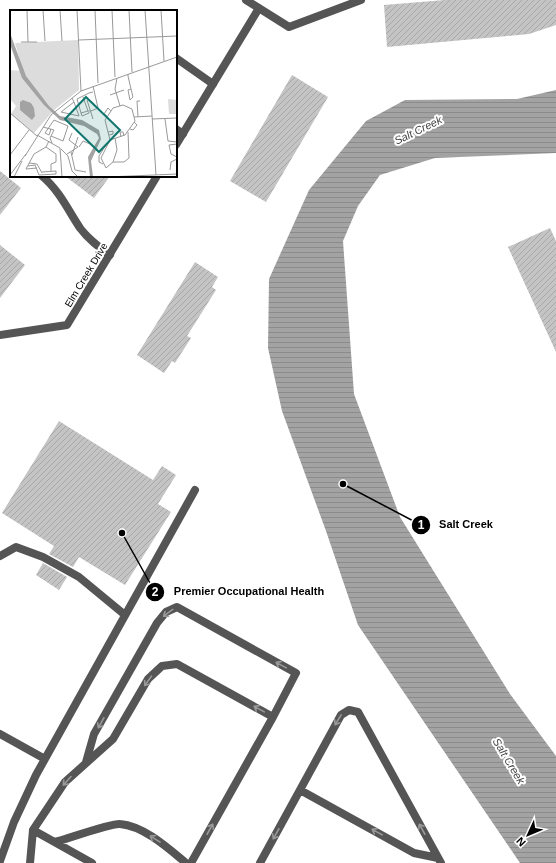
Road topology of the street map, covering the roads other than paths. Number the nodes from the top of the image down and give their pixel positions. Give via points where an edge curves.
1 (246, 0) edge
2 (361, 0) edge
3 (259, 8) junction
4 (177, 59) edge
5 (213, 84) junction
6 (180, 131) edge
7 (177, 142) edge
8 (43, 177) edge
9 (156, 177) edge
10 (110, 255) junction
11 (0, 335) edge
12 (195, 490) dead end
13 (0, 556) edge
14 (125, 615) junction
15 (273, 717) junction
16 (0, 734) edge
17 (45, 759) junction
18 (86, 763) junction
19 (300, 790) junction
20 (33, 830) junction
21 (55, 842) junction
22 (439, 860) edge
23 (0, 861) edge
24 (30, 863) edge
25 (92, 863) edge
26 (186, 863) edge
27 (191, 863) edge
28 (260, 863) edge

1 - 3 street
2 - 3 street via 289,27
3 - 5 street
4 - 5 street
5 - 6 street
6 - 7 street
8 - 10 street via 60,196 90,240
9 - 10 street, Elm Creek Drive
10 - 11 street, Elm Creek Drive via 67,325
12 - 14 street
13 - 14 street via 16,547 42,557 78,576
14 - 17 street
15 -> 18 street via 177,664 162,666 148,679 113,739
15 -> 18 street via 296,673 177,607 166,612 157,623 94,734
27 -> 15 street
16 - 17 street
17 - 23 street via 14,822
18 -> 20 street via 65,782
22 -> 19 street via 414,853
22 -> 19 street via 358,712 350,710 341,715
19 -> 28 street
20 - 21 street
20 - 24 street
21 - 25 street
26 -> 21 street via 169,848 141,831 120,824

